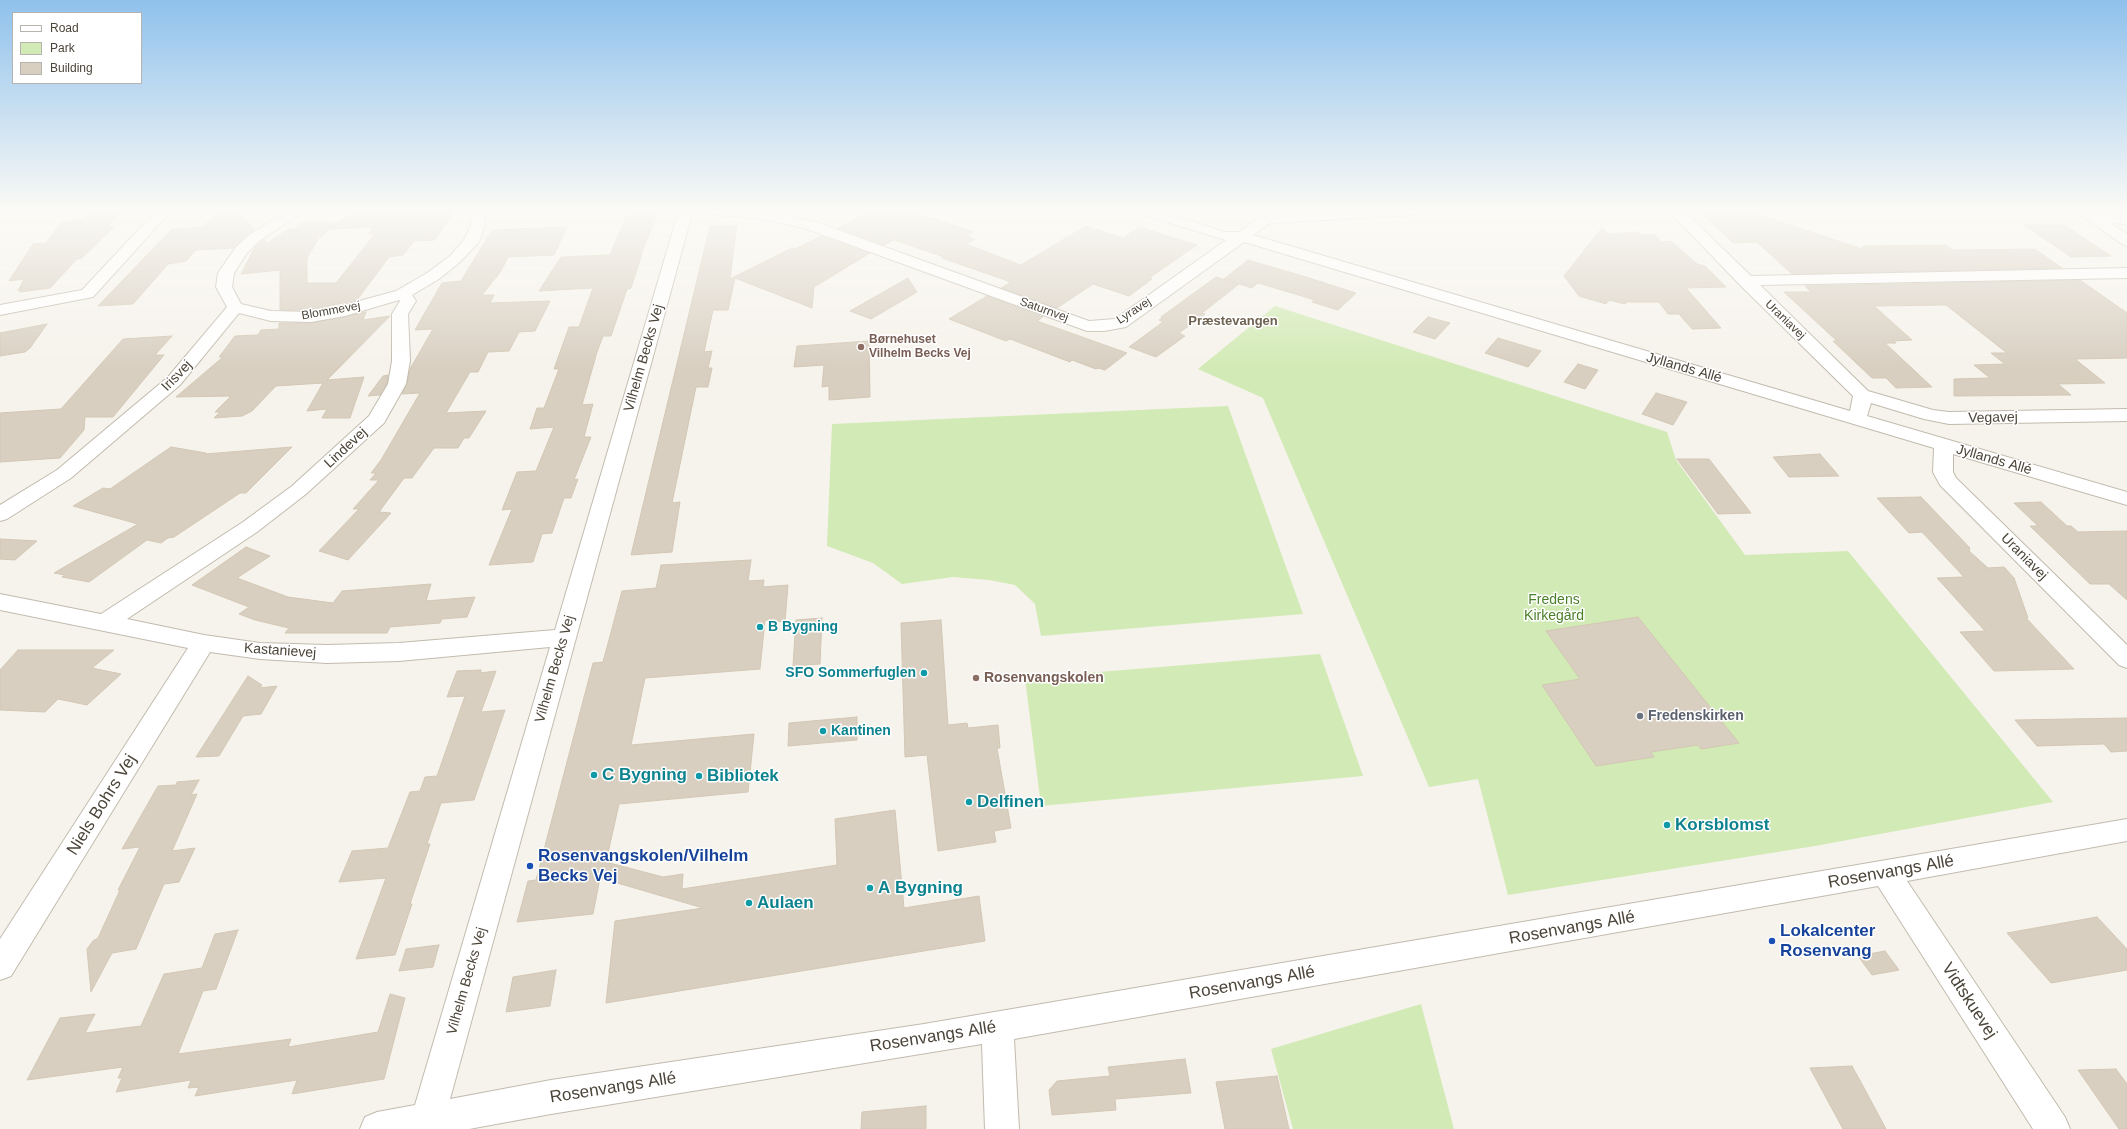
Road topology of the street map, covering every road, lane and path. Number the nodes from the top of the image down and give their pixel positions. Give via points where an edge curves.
1 (116, 263) edge
2 (233, 263) edge
3 (450, 263) edge
4 (671, 263) edge
5 (914, 263) edge
6 (1204, 263) edge
7 (1331, 263) edge
8 (1727, 263) edge
9 (2127, 274) edge
10 (1745, 281) junction
11 (402, 294) junction
12 (235, 307) junction
13 (0, 310) edge
14 (1104, 326) joint
15 (1862, 395) junction
16 (2127, 415) edge
17 (1856, 418) junction
18 (1944, 445) junction
19 (2127, 500) edge
20 (0, 514) edge
21 (0, 602) edge
22 (105, 623) junction
23 (564, 637) junction
24 (204, 643) junction
25 (2127, 659) edge
26 (2127, 830) edge
27 (1885, 872) junction
28 (0, 966) edge
29 (997, 1026) junction
30 (426, 1124) edge
31 (377, 1129) edge
32 (1002, 1129) edge
33 (2053, 1129) edge

1 - 13 street via 87,294
2 - 12 street via 226,273 224,287
3 - 11 street
4 - 23 street, Vilhelm Becks Vej
5 - 14 street, Saturnvej via 1087,326
6 - 14 street, Lyravej via 1120,323
7 - 17 street, Jyllands Allé
8 - 10 street, Uraniavej
9 - 10 street
10 - 15 street, Uraniavej
11 - 12 street, Blommevej via 339,312 311,317 271,316
11 - 22 street, Lindevej via 408,302 400,314 398,324 401,361 397,384 376,419 299,490 250,527
12 - 20 street, Irisvej via 174,381 64,474
15 - 16 street, Vegavej via 1949,418
15 - 17 street via 1861,408
17 - 18 street, Jyllands Allé
18 - 19 street, Jyllands Allé
18 - 25 street, Uraniavej via 1943,466 1947,481
21 - 22 street, Kastanievej
22 - 24 street, Kastanievej
23 - 24 street, Kastanievej via 399,652 327,654 260,651
23 - 30 street, Vilhelm Becks Vej
24 - 28 street, Niels Bohrs Vej
26 - 27 street, Rosenvangs Allé
27 - 29 street, Rosenvangs Allé
27 - 33 street, Vidtskuevej
29 - 30 street, Rosenvangs Allé via 551,1097
29 - 32 street
30 - 31 street, Rosenvangs Allé

